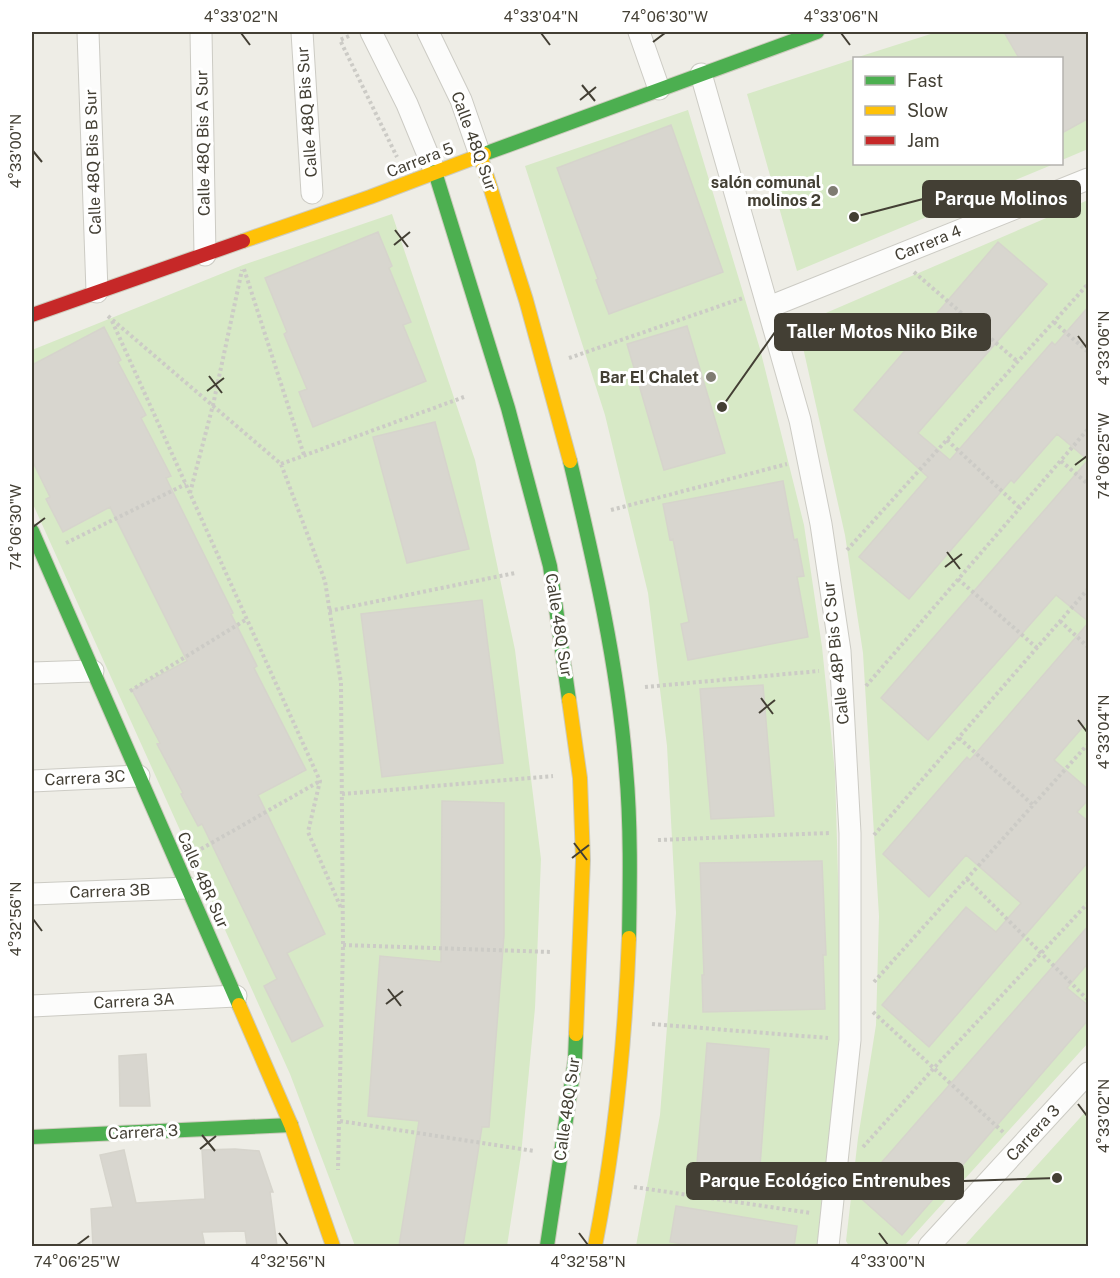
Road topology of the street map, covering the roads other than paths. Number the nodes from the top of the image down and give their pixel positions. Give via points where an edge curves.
1 (88, 32) edge
2 (201, 32) edge
3 (302, 32) edge
4 (371, 32) edge
5 (428, 32) edge
6 (639, 32) edge
7 (818, 32) edge
8 (779, 38) edge
9 (701, 74) junction
10 (659, 89) junction
11 (480, 155) junction
12 (435, 172) junction
13 (1089, 179) edge
14 (312, 193) dead end
15 (205, 255) junction
16 (97, 292) junction
17 (766, 299) junction
18 (32, 315) edge
19 (32, 531) edge
20 (37, 555) edge
21 (93, 671) junction
22 (32, 673) edge
23 (139, 776) junction
24 (32, 781) edge
25 (188, 888) junction
26 (32, 894) edge
27 (236, 996) junction
28 (32, 1006) edge
29 (1089, 1073) edge
30 (291, 1125) junction
31 (32, 1137) edge
32 (333, 1246) edge
33 (547, 1246) edge
34 (596, 1246) edge
35 (828, 1246) edge
36 (929, 1246) edge

1 - 16 street, Calle 48Q Bis B Sur
2 - 15 street, Calle 48Q Bis A Sur
3 - 14 street, Calle 48Q Bis Sur
4 - 12 street, Calle 48Q Sur
5 - 11 street, Calle 48Q Sur via 461,100
6 - 10 street
7 - 8 main road, Carrera 5
8 - 9 main road, Carrera 5
9 - 10 main road, Carrera 5
9 - 17 street, Calle 48P Bis C Sur
10 - 11 main road, Carrera 5
11 - 12 main road, Carrera 5
11 - 34 main road, Calle 48Q Sur via 555,398 604,615 624,749 631,853 623,1062
12 - 15 main road, Carrera 5
12 - 33 main road, Calle 48Q Sur via 508,408 550,566 580,778 582,860 575,1060
13 - 17 street, Carrera 4 via 895,256
15 - 16 main road, Carrera 5
16 - 18 main road, Carrera 5
17 - 35 street, Calle 48P Bis C Sur via 808,459 841,669 855,1003
19 - 20 main road, Calle 48R Sur
20 - 21 main road, Calle 48R Sur
21 - 22 street
21 - 23 main road, Calle 48R Sur
23 - 24 street, Carrera 3C
23 - 25 main road, Calle 48R Sur
25 - 26 street, Carrera 3B
25 - 27 main road, Calle 48R Sur
27 - 28 street, Carrera 3A
27 - 30 main road, Calle 48R Sur
29 - 36 street, Carrera 3
30 - 31 main road, Carrera 3
30 - 32 main road, Calle 48R Sur

